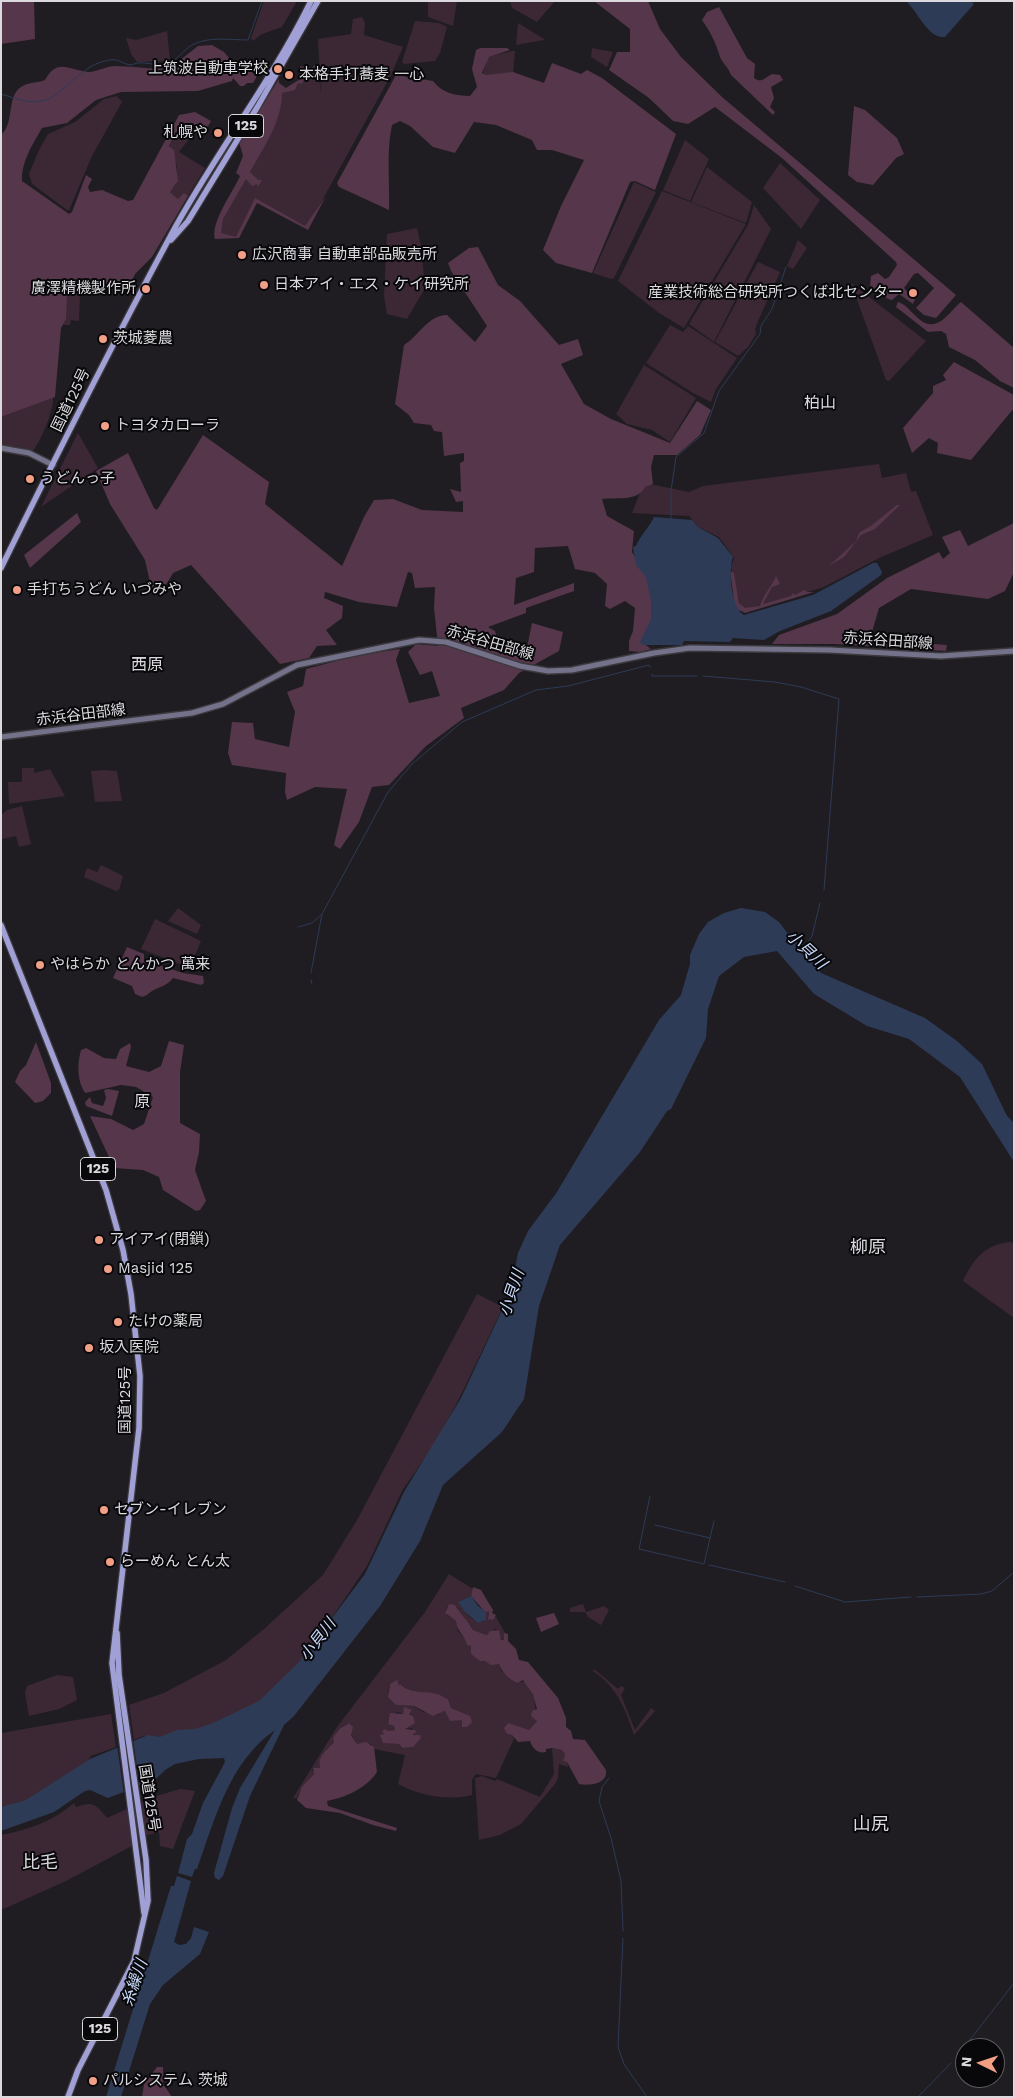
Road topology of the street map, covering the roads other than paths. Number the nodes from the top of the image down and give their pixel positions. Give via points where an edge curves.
1 (310, 1) edge
2 (318, 1) edge
3 (166, 245) junction
4 (1, 448) edge
5 (52, 465) junction
6 (1, 568) edge
7 (1014, 651) edge
8 (1, 737) edge
9 (1, 924) edge
10 (119, 1702) junction
11 (144, 1913) junction
12 (68, 2097) edge

1 - 3 highway, 125 via 292,37
2 - 3 highway, 125 via 188,221
3 - 5 highway, 国道125号 / 125
4 - 5 main road via 29,453
5 - 6 highway, 国道125号 / 125
7 - 8 main road, 赤浜谷田部線 via 942,656 690,648 577,669 548,671 520,666 446,642 419,640 297,665 223,704 192,713
9 - 10 highway, 国道125号 / 125 via 106,1190 123,1250 131,1294 140,1376 139,1428 112,1663
10 - 11 highway, 国道125号 / 125
10 - 11 highway, 国道125号 / 125 via 143,1843 148,1901
11 - 12 highway, 国道125号 / 125 via 131,1967 78,2070

